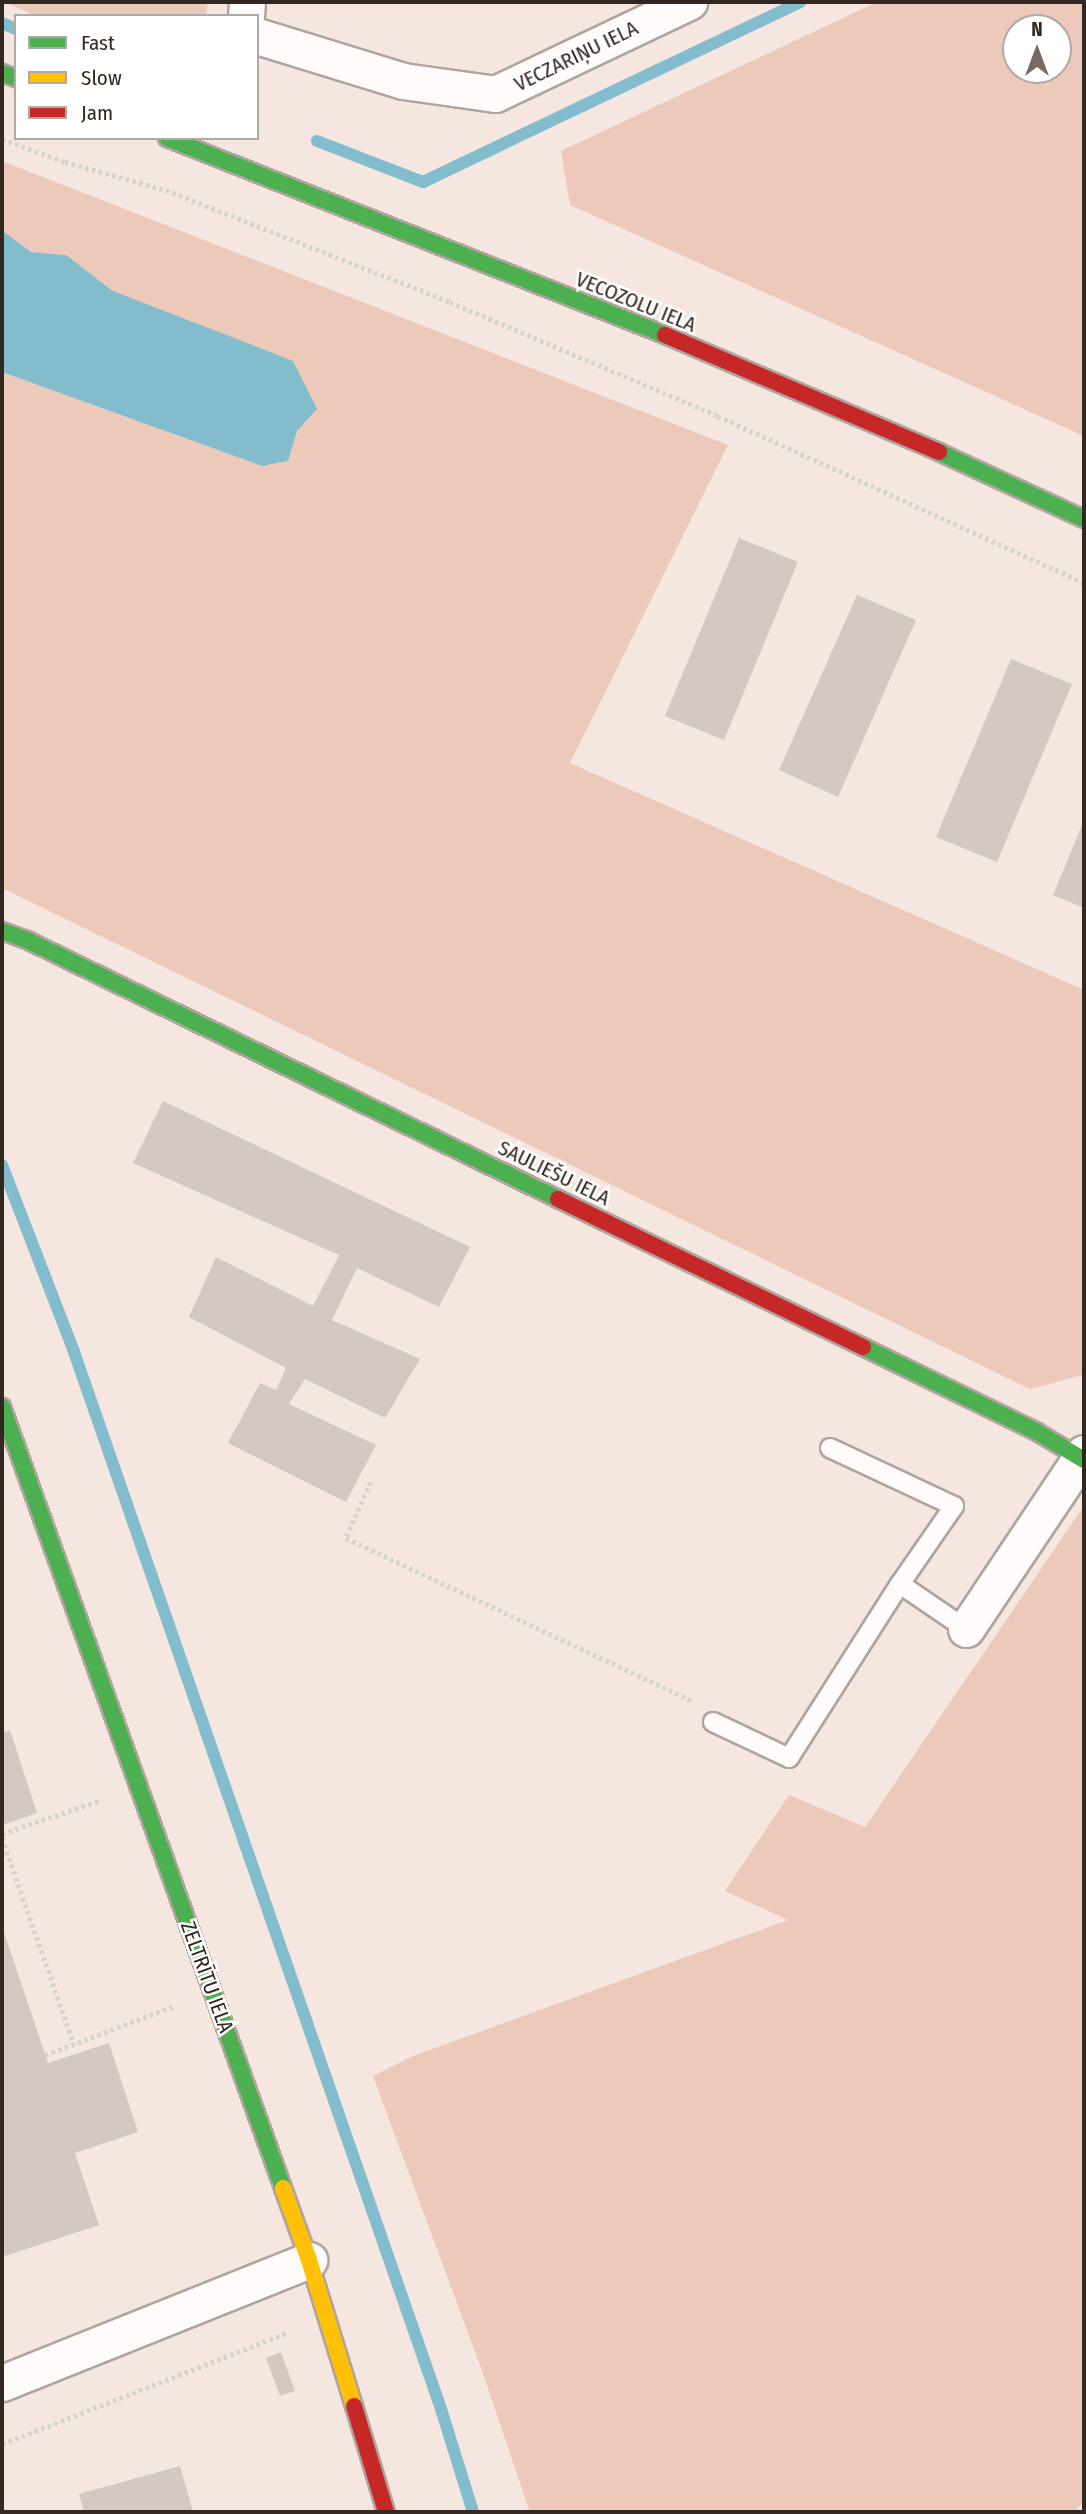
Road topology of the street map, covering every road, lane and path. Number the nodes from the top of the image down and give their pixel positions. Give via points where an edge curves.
1 (689, 2) edge
2 (259, 37) edge
3 (2, 139) edge
4 (177, 140) edge
5 (225, 150) edge
6 (1084, 519) edge
7 (1084, 583) edge
8 (2, 931) edge
9 (2, 1407) edge
10 (830, 1448) dead end
11 (9, 1449) edge
12 (1083, 1457) edge
13 (371, 1482) dead end
14 (900, 1584) junction
15 (966, 1629) joint
16 (713, 1722) joint
17 (100, 1801) dead end
18 (2, 1836) edge
19 (178, 2005) dead end
20 (74, 2044) junction
21 (46, 2055) dead end
22 (309, 2260) junction
23 (293, 2330) dead end
24 (2, 2383) edge
25 (2, 2444) edge
26 (386, 2512) edge

1 - 2 street, VECZARIŅU IELA via 495,94 403,81
3 - 7 path via 166,190 450,302 718,416
4 - 5 street, VECOZOLU IELA
5 - 6 street, VECOZOLU IELA via 892,431
8 - 12 street, SAULIEŠU IELA
9 - 11 street, ZELTRĪTU IELA
10 - 14 lane via 954,1506
11 - 22 street, ZELTRĪTU IELA
12 - 15 street
13 - 16 path via 346,1538 690,1697
14 - 15 lane
14 - 16 lane via 789,1758
17 - 18 path
18 - 20 path
19 - 20 path
20 - 21 path
22 - 24 street
22 - 26 street, ZELTRĪTU IELA
23 - 25 path

